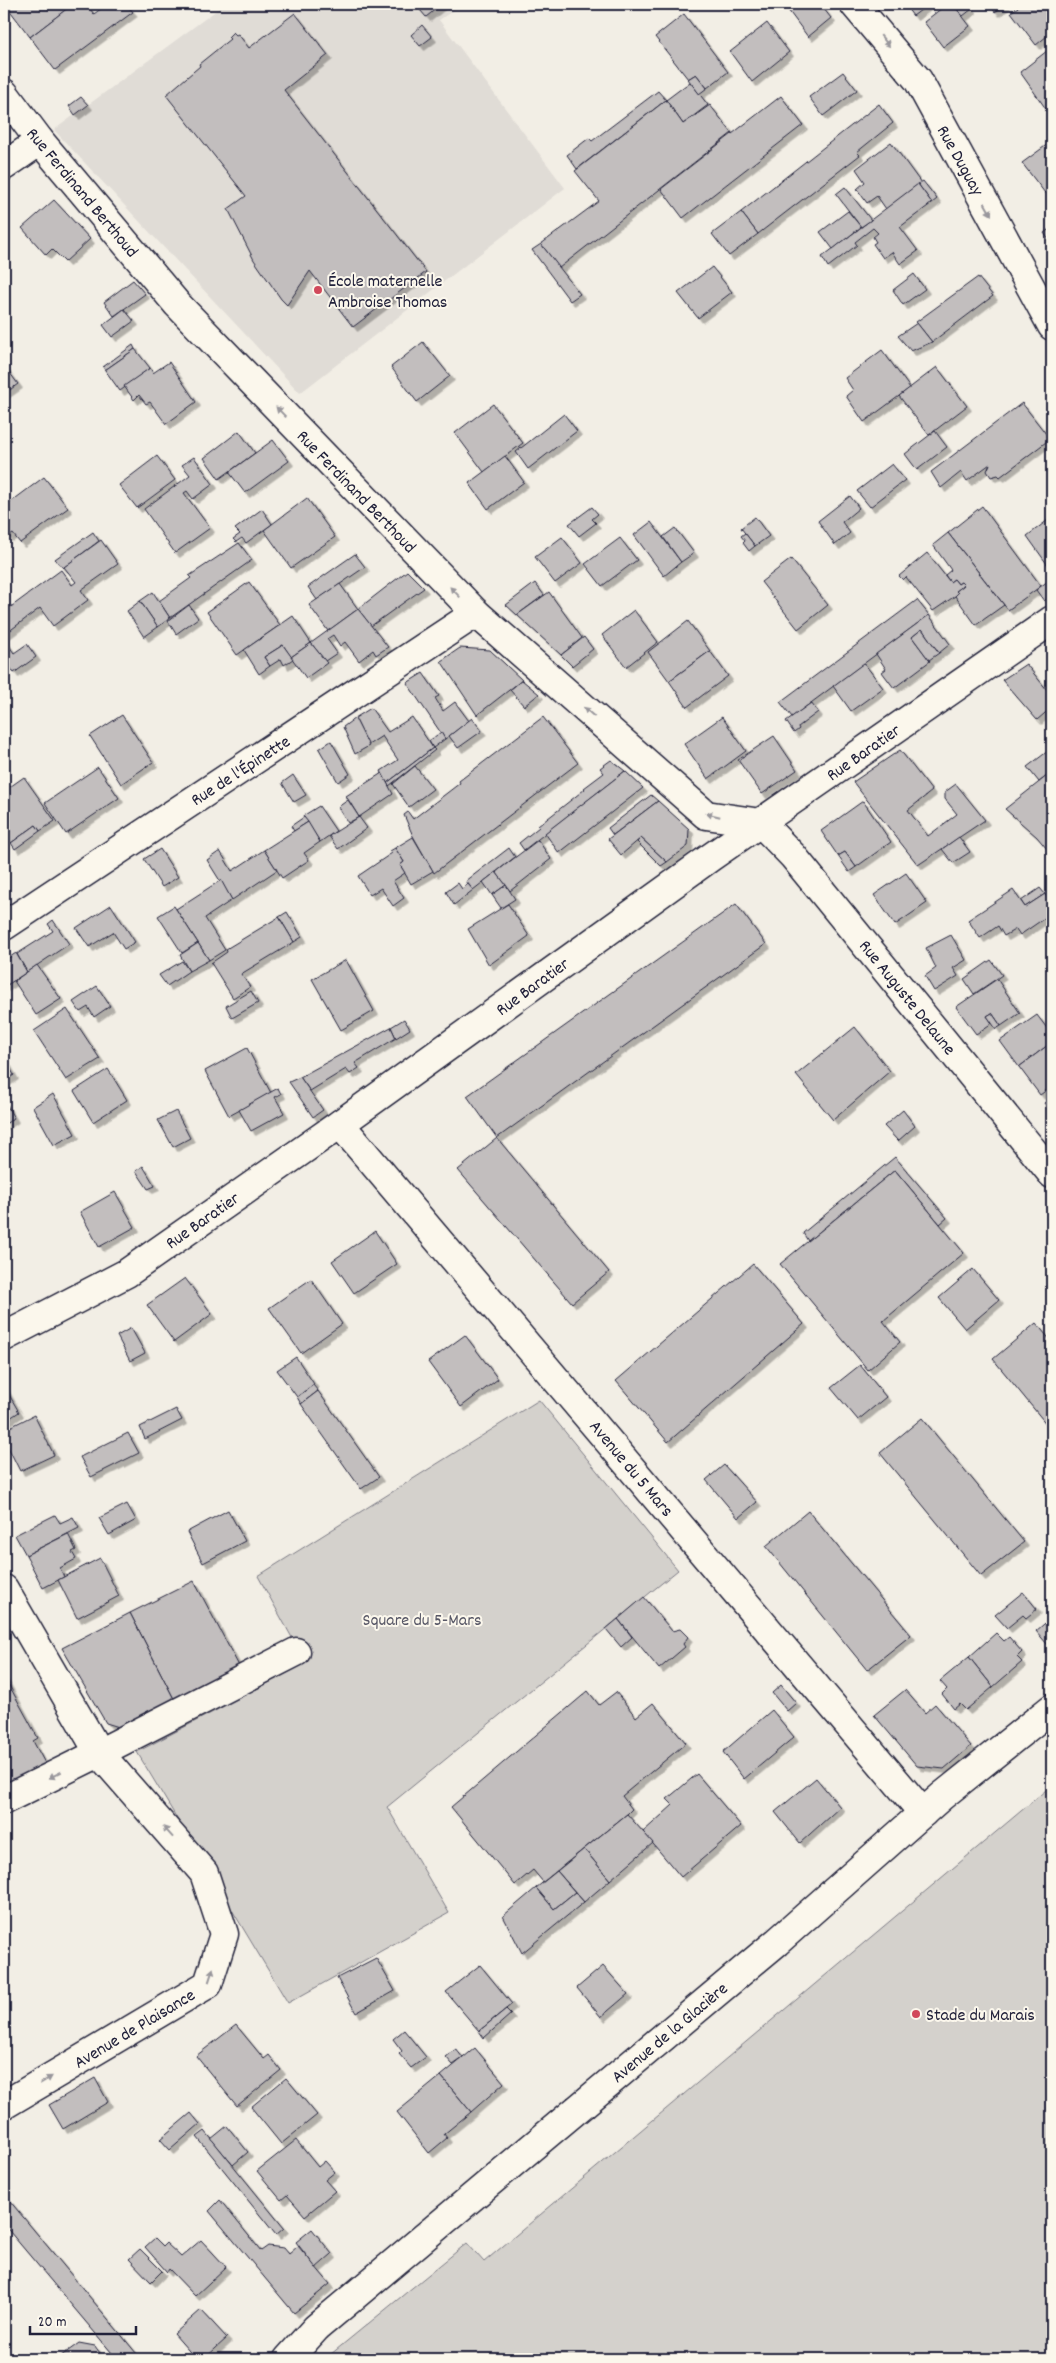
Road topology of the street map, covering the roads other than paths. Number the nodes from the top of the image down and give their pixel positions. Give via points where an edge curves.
1 (854, 4) edge
2 (4, 93) edge
3 (40, 141) junction
4 (4, 166) edge
5 (1052, 326) edge
6 (476, 613) junction
7 (1052, 620) edge
8 (761, 823) junction
9 (4, 926) edge
10 (340, 1124) junction
11 (1052, 1174) edge
12 (4, 1337) edge
13 (4, 1589) edge
14 (296, 1652) dead end
15 (1052, 1708) edge
16 (99, 1754) junction
17 (4, 1800) edge
18 (923, 1813) junction
19 (4, 2105) edge
20 (288, 2359) edge

1 -> 5 street, Rue Duguay via 918,80
2 - 3 street, Rue Ferdinand Berthoud
3 - 4 street
6 -> 3 street, Rue Ferdinand Berthoud via 177,304
8 -> 6 street, Rue Ferdinand Berthoud via 706,815
6 - 9 street, Rue de l'Épinette
7 - 8 street, Rue Baratier
8 - 10 street, Rue Baratier
8 - 11 street, Rue Auguste Delaune via 800,864
10 - 12 street, Rue Baratier via 127,1273
10 - 18 street, Avenue du 5 Mars
13 - 16 street, Avenue de Plaisance
14 - 16 street
15 - 18 street, Avenue de la Glacière
16 -> 17 street
19 -> 16 street, Avenue de Plaisance via 208,1984 224,1934 204,1873
18 - 20 street, Avenue de la Glacière via 777,1942 316,2328

